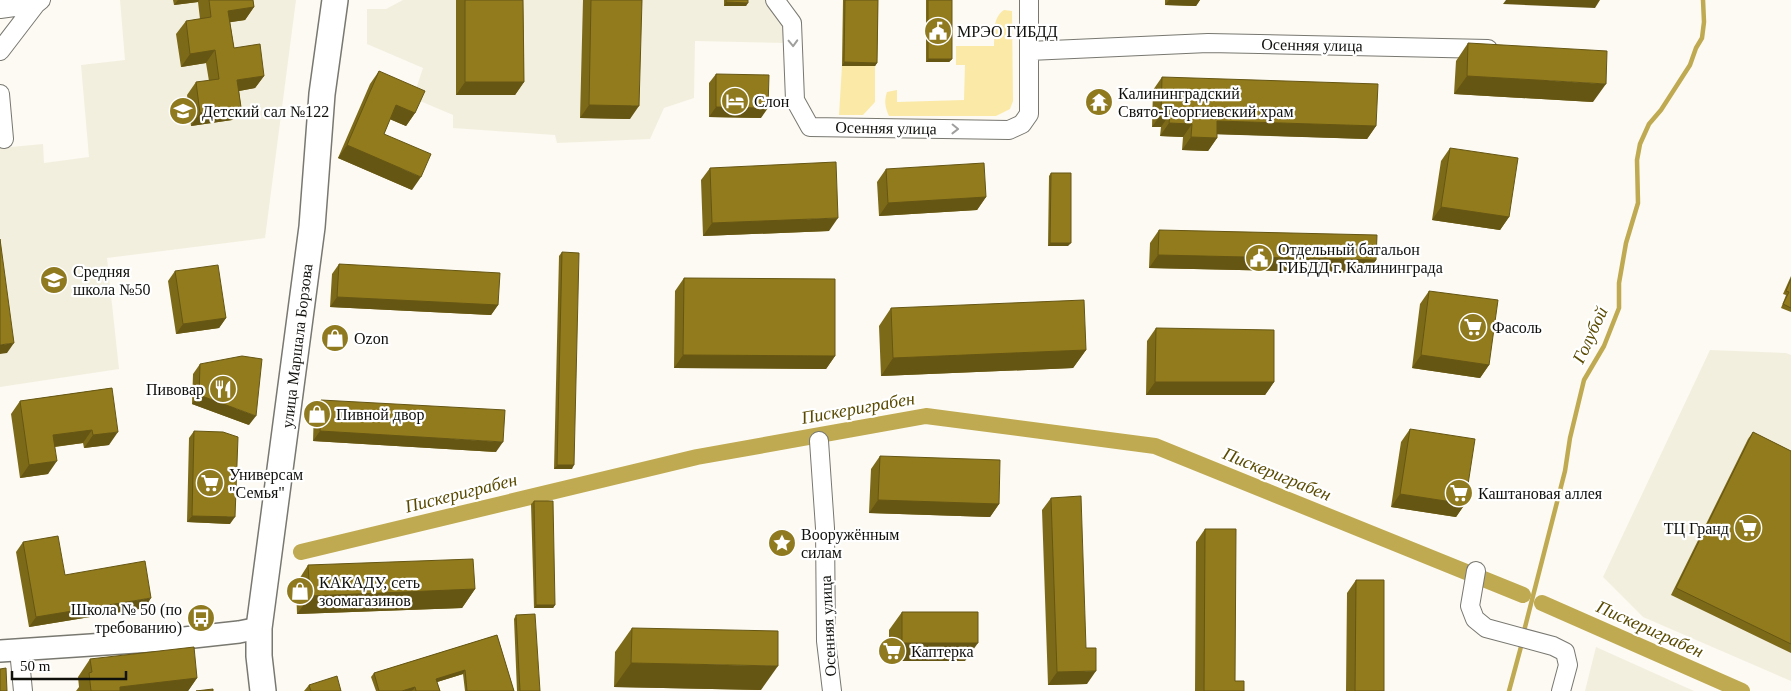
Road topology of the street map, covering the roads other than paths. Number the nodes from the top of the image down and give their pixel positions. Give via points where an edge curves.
1 (335, 0) edge
2 (776, 0) edge
3 (1029, 0) edge
4 (38, 2) edge
5 (0, 10) edge
6 (1509, 49) edge
7 (0, 51) edge
8 (1029, 51) junction
9 (0, 94) edge
10 (4, 139) dead end
11 (819, 442) dead end
12 (1475, 577) dead end
13 (260, 628) junction
14 (9, 651) edge
15 (23, 691) edge
16 (263, 691) edge
17 (832, 691) edge
18 (1562, 691) edge

1 - 13 main road, улица Маршала Борзова via 322,94 312,227
2 -> 8 street, Осенняя улица via 792,23 795,100 810,127 1009,130 1022,124 1029,114
3 - 8 street, Осенняя улица
4 - 5 street
4 - 7 street
6 - 8 street, Осенняя улица via 1208,43
9 - 10 street
11 - 17 street, Осенняя улица via 825,528 826,641
12 - 18 street via 1470,606 1475,619 1486,628 1565,652 1568,665
13 - 14 street via 166,640
13 - 16 main road, улица Маршала Борзова
14 - 15 street

